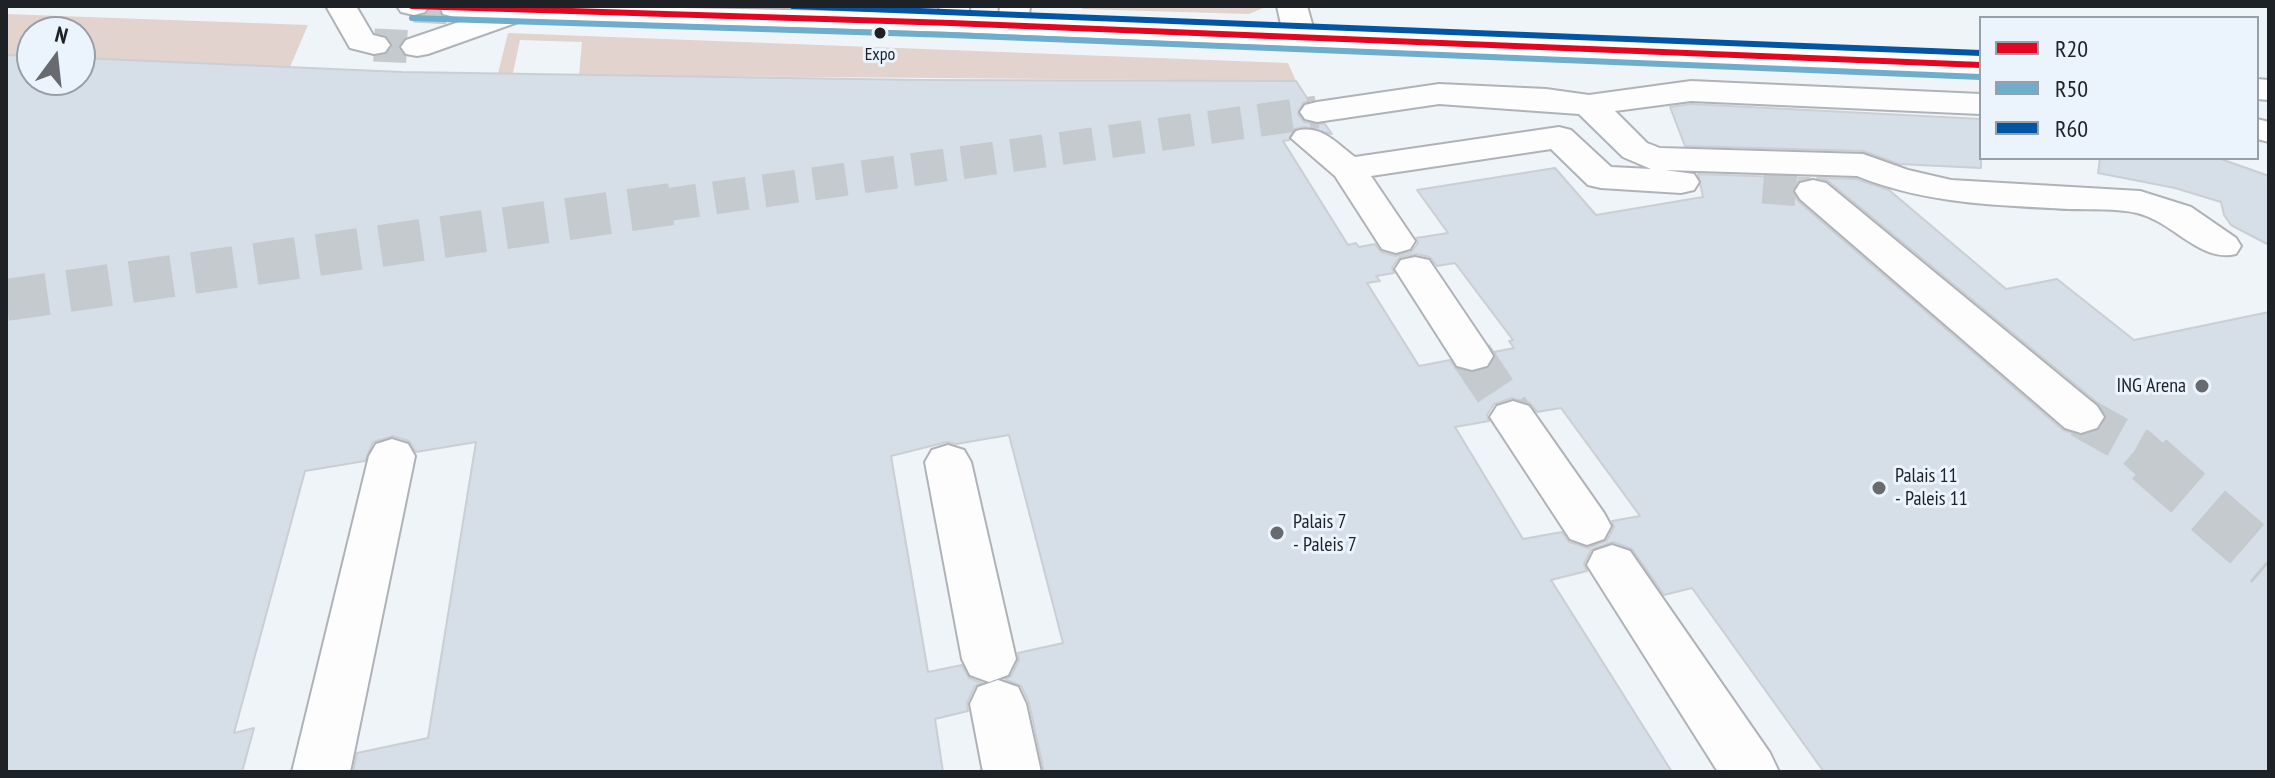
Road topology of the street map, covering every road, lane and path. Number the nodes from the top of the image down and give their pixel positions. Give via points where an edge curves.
1 (341, 6) edge
2 (1292, 6) edge
3 (454, 8) edge
4 (524, 10) junction
5 (725, 12) edge
6 (953, 14) edge
7 (1014, 16) edge
8 (1300, 38) junction
9 (374, 45) tunnel mouth
10 (417, 47) tunnel mouth
11 (1979, 65) edge
12 (1979, 104) edge
13 (1589, 105) junction
14 (1843, 131) junction
15 (1348, 169) junction
16 (1763, 187) tunnel mouth
17 (1813, 191) tunnel mouth
18 (2222, 246) dead end
19 (1472, 356) tunnel mouth
20 (1513, 417) tunnel mouth
21 (2081, 417) tunnel mouth
22 (392, 456) dead end
23 (948, 462) dead end
24 (321, 772) edge
25 (1012, 772) edge
26 (1750, 772) edge

1 - 9 main road via 361,41
2 - 8 main road
3 - 4 main road
4 - 5 main road
4 - 10 main road
5 - 6 main road
6 - 7 main road
7 - 8 main road
8 - 11 main road
12 - 14 main road
13 - 14 main road via 1691,91
13 - 14 main road via 1635,150 1653,159
13 - 15 main road via 1439,94 1312,125
14 - 18 main road via 1897,179 1951,191 2140,202 2178,215
15 - 16 main road via 1559,137 1601,177
15 - 19 main road
17 - 21 main road
20 - 26 main road
22 - 24 main road
23 - 25 main road

